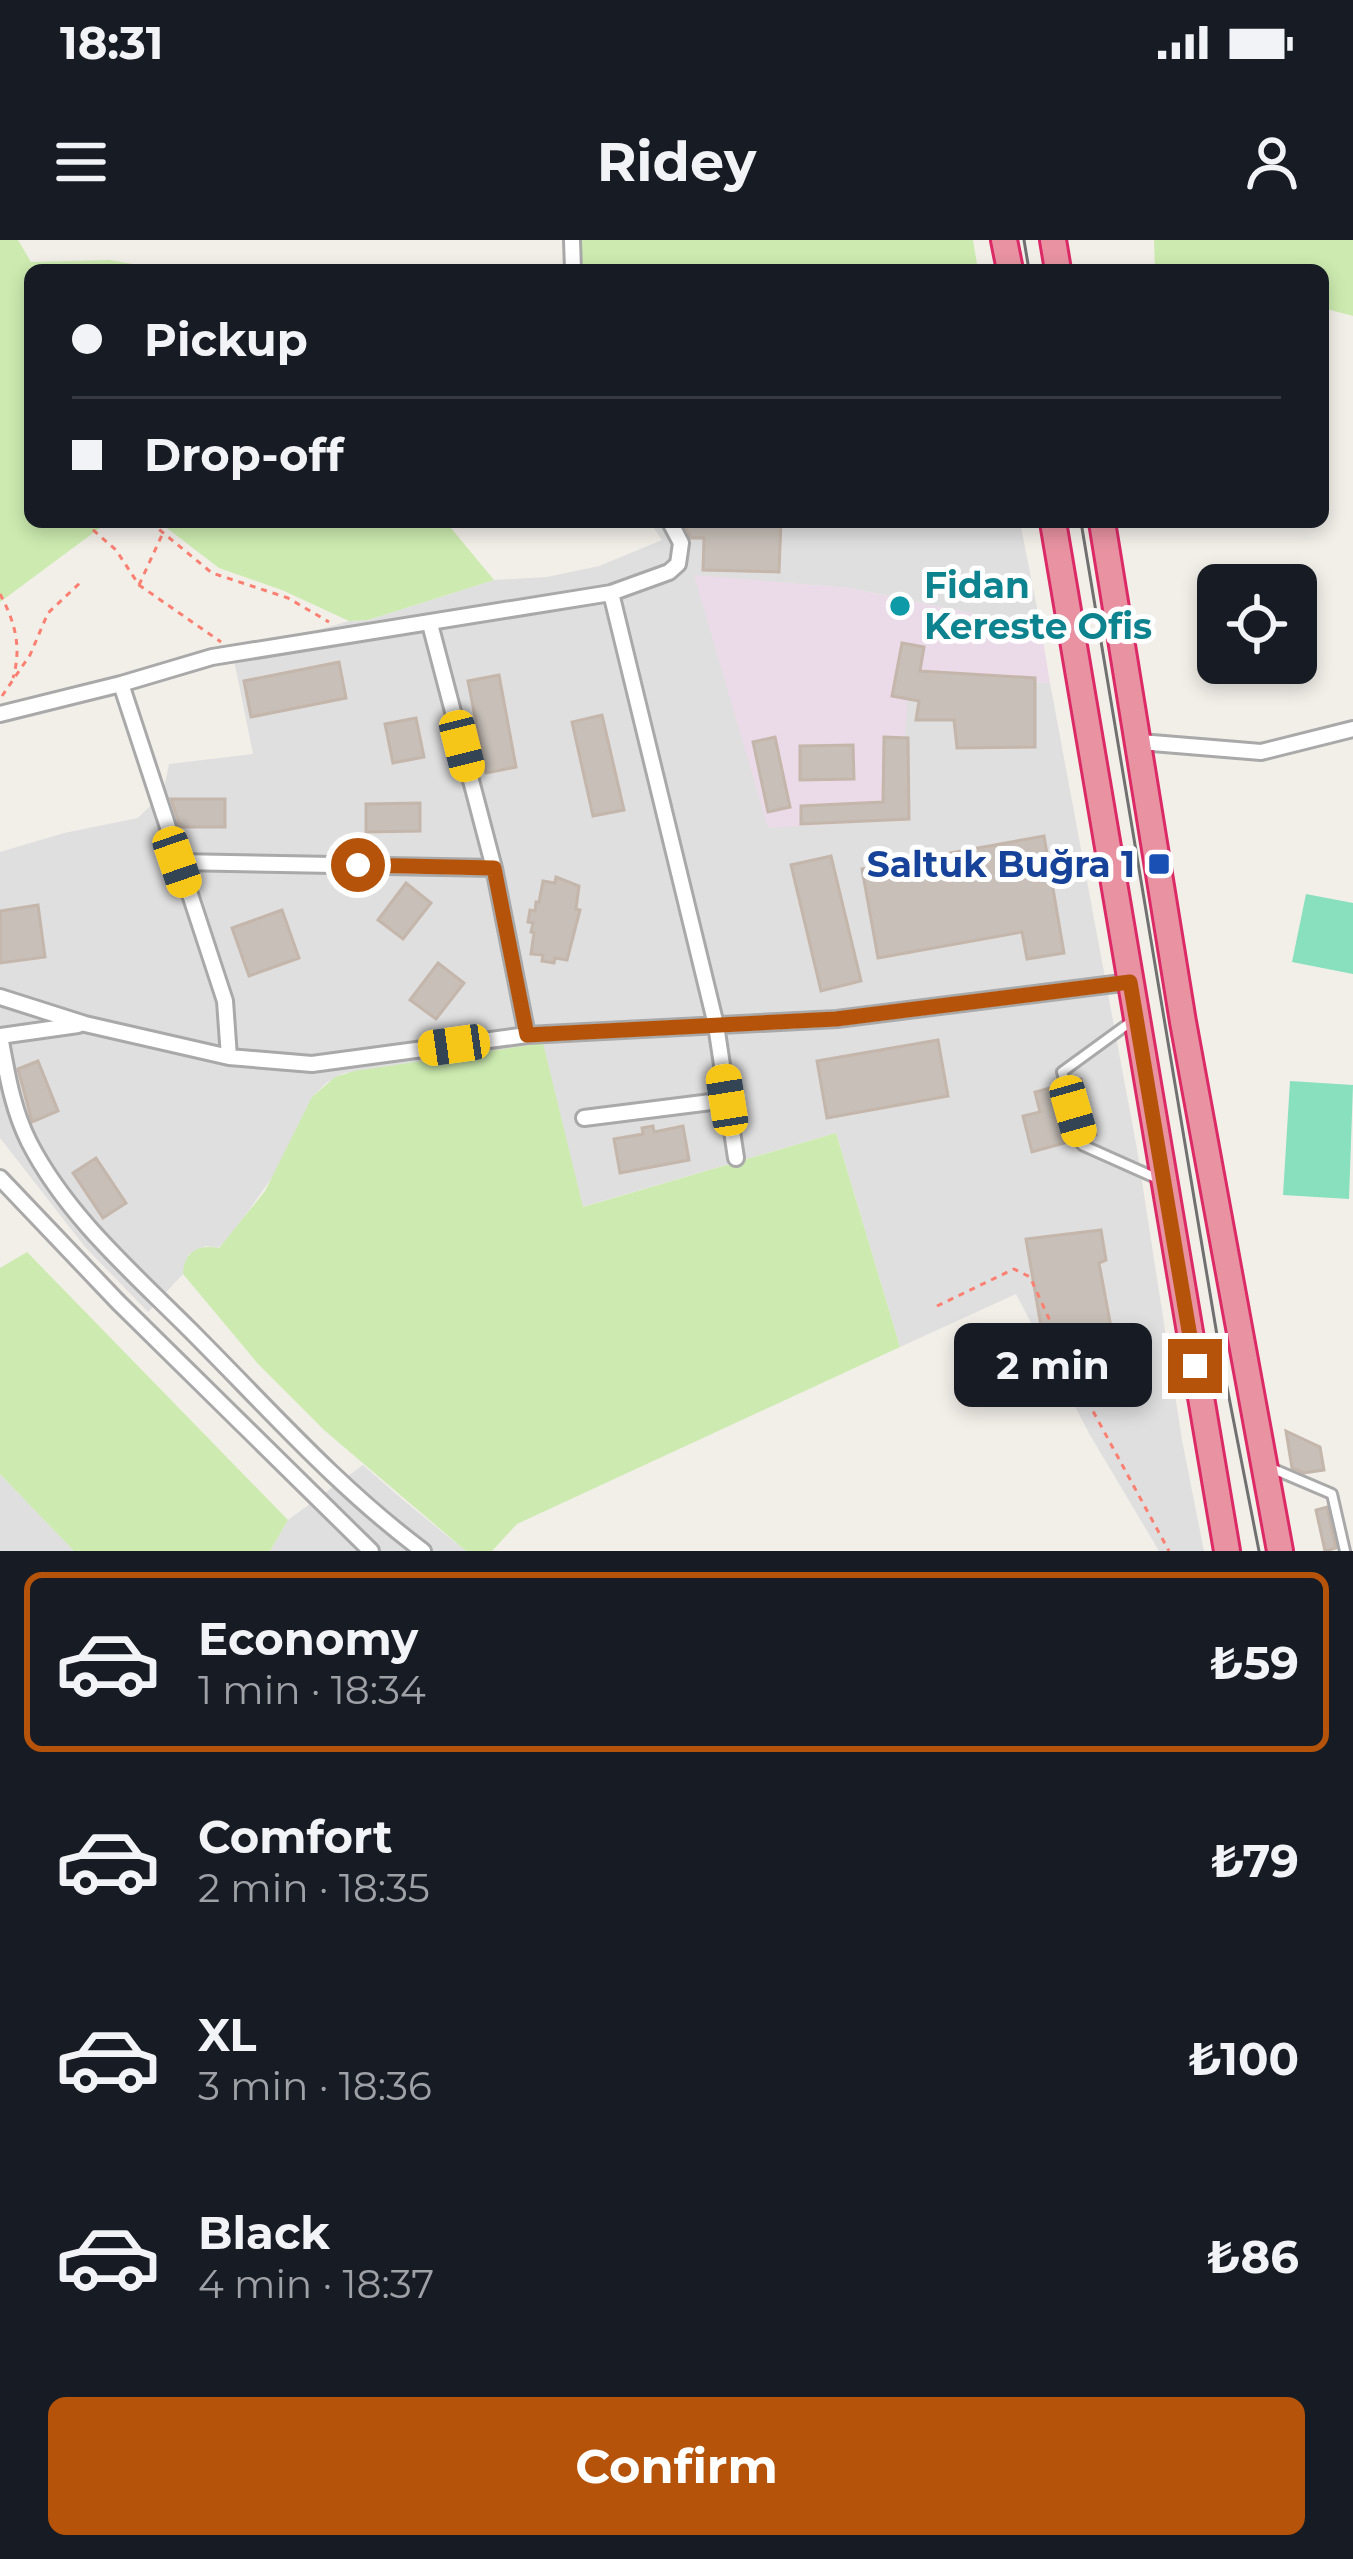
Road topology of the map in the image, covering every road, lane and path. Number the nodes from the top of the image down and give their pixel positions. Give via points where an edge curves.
1 (90, 528) edge
2 (157, 528) edge
3 (673, 528) edge
4 (1054, 528) edge
5 (1103, 528) edge
6 (163, 533) junction
7 (82, 581) dead end
8 (140, 585) junction
9 (611, 593) junction
10 (0, 594) edge
11 (430, 624) junction
12 (350, 637) junction
13 (237, 653) junction
14 (11, 682) junction
15 (121, 684) junction
16 (0, 699) edge
17 (0, 714) edge
18 (1353, 729) edge
19 (1140, 742) junction
20 (177, 862) junction
21 (494, 868) junction
22 (1130, 982) junction
23 (0, 997) edge
24 (1137, 1017) junction
25 (85, 1024) junction
26 (716, 1025) junction
27 (527, 1035) junction
28 (0, 1036) edge
29 (229, 1058) junction
30 (727, 1100) junction
31 (584, 1118) dead end
32 (736, 1158) dead end
33 (0, 1178) edge
34 (1163, 1181) junction
35 (937, 1306) dead end
36 (1262, 1464) junction
37 (371, 1551) edge
38 (423, 1551) edge
39 (1169, 1551) edge
40 (1227, 1551) edge
41 (1280, 1551) edge
42 (1346, 1551) edge

1 - 8 path
2 - 6 path
3 - 9 street via 682,550 674,568
4 - 22 highway
5 - 19 highway
6 - 8 path
6 - 12 path via 212,572 304,605
7 - 14 path via 48,614
8 - 13 path
9 - 11 street
9 - 26 street
10 - 14 path via 18,647
11 - 12 street
11 - 21 street
12 - 13 street
13 - 15 street
14 - 16 path
15 - 17 street
15 - 20 street
18 - 19 street via 1261,752
19 - 36 highway
20 - 21 street
20 - 29 street via 225,1001
21 - 27 street
22 - 24 highway
22 - 26 street via 836,1019
23 - 25 street
24 - 34 highway
24 - 34 lane via 1062,1072 1082,1145
25 - 28 street
25 - 29 street
26 - 27 street
26 - 30 street
27 - 29 street via 312,1064
28 - 38 street via 29,1142 83,1220 330,1474
30 - 31 street
30 - 32 street
33 - 37 street
34 - 40 highway
35 - 39 path via 1014,1269 1030,1277
36 - 41 highway
36 - 42 lane via 1332,1494

